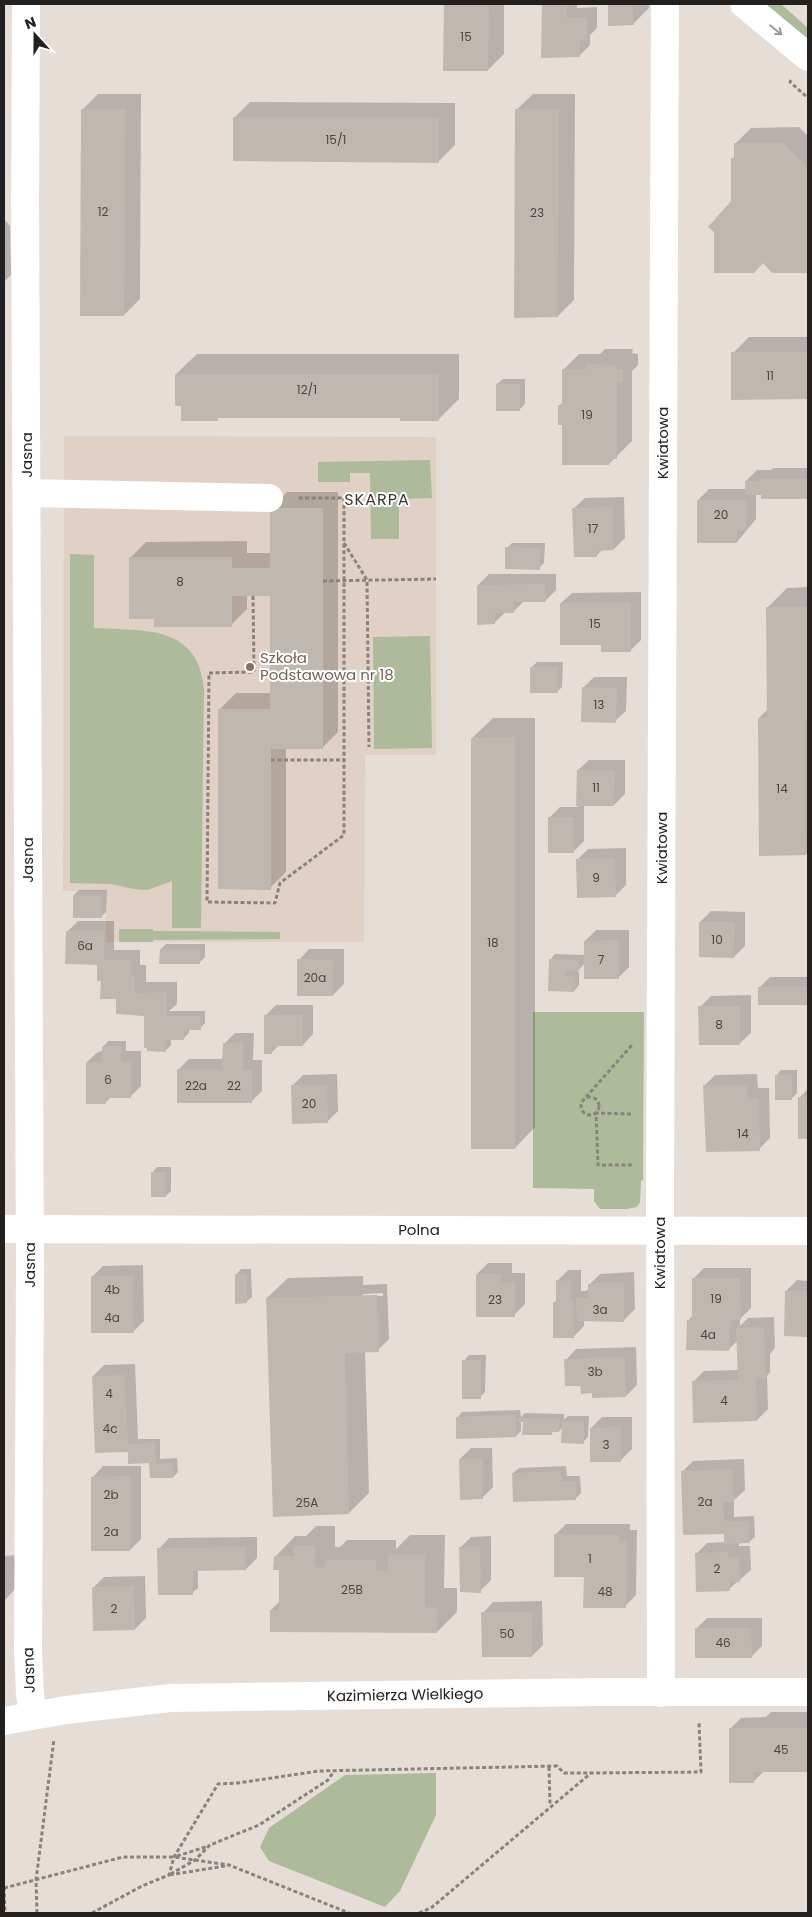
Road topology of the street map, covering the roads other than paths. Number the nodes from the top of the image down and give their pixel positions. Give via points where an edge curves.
1 (26, 4) edge
2 (665, 4) edge
3 (744, 4) edge
4 (808, 57) edge
5 (14, 200) edge
6 (27, 493) junction
7 (269, 498) road end
8 (17, 1229) edge
9 (661, 1230) junction
10 (808, 1231) edge
11 (661, 1692) junction
12 (808, 1692) edge
13 (33, 1715) junction
14 (4, 1721) edge

1 - 5 street, Jasna
2 - 9 street, Kwiatowa
3 -> 4 street
5 - 6 street, Jasna
6 - 7 street
6 - 8 street, Jasna
8 - 9 street, Polna
8 - 13 street, Jasna via 28,1651
9 - 10 street, Polna
9 - 11 street, Kwiatowa
11 - 12 street, Kazimierza Wielkiego
11 - 13 street, Kazimierza Wielkiego via 170,1698
13 - 14 street, Kazimierza Wielkiego

